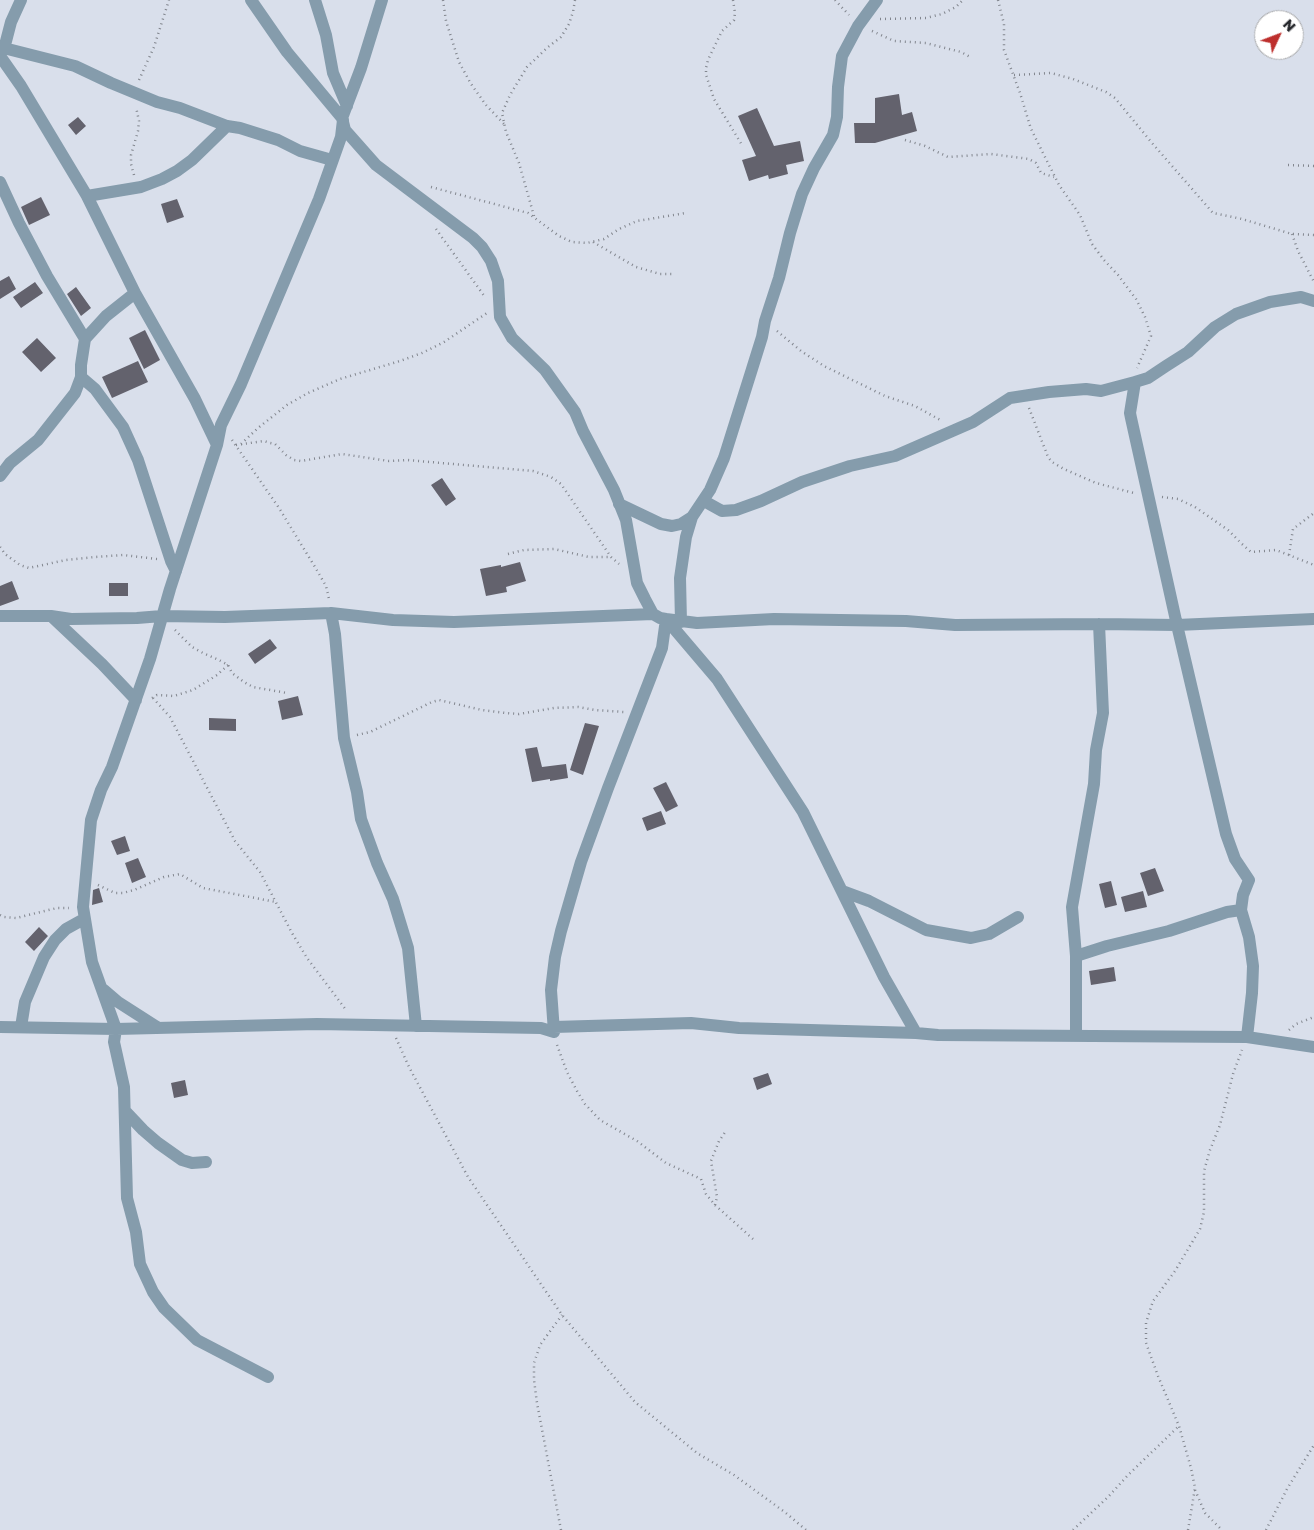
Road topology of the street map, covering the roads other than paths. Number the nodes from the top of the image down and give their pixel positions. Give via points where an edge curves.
1 (21, 0) edge
2 (251, 0) edge
3 (315, 0) edge
4 (382, 0) edge
5 (877, 0) edge
6 (1, 51) edge
7 (344, 115) junction
8 (226, 126) junction
9 (332, 160) junction
10 (0, 182) edge
11 (87, 196) junction
12 (135, 293) junction
13 (1314, 300) edge
14 (85, 339) junction
15 (81, 377) junction
16 (1135, 382) junction
17 (217, 445) junction
18 (0, 476) edge
19 (704, 501) junction
20 (619, 504) junction
21 (692, 517) junction
22 (173, 566) junction
23 (331, 613) junction
24 (653, 614) junction
25 (0, 616) edge
26 (51, 616) junction
27 (164, 616) junction
28 (666, 619) junction
29 (1314, 619) edge
30 (681, 622) junction
31 (1099, 624) junction
32 (1177, 625) junction
33 (137, 697) junction
34 (842, 891) junction
35 (1241, 910) junction
36 (83, 913) junction
37 (1018, 917) dead end
38 (1076, 956) junction
39 (101, 986) junction
40 (416, 1026) junction
41 (0, 1027) edge
42 (21, 1027) junction
43 (158, 1027) junction
44 (116, 1029) junction
45 (554, 1030) junction
46 (916, 1033) junction
47 (1076, 1036) junction
48 (1247, 1037) junction
49 (1314, 1047) edge
50 (125, 1111) junction
51 (206, 1162) dead end
52 (268, 1377) dead end

1 - 6 street
2 - 7 street via 287,52
3 - 7 street
4 - 7 street
5 - 19 street via 842,56 833,135 802,194 724,458
6 - 8 street via 22,52 75,66 134,93
6 - 11 street
7 - 9 street via 341,137
7 - 20 street via 345,130 376,165 482,247 498,281 497,310 500,317 512,338 545,370 576,412
8 - 9 street via 278,140 300,151
8 - 11 street via 177,171 141,187
9 - 17 street via 242,384 221,425
10 - 14 street via 47,276
11 - 12 street
12 - 14 street via 106,316
12 - 17 street
13 - 16 street via 1301,297 1270,302 1236,314 1188,352 1148,378
14 - 15 street
15 - 18 street via 75,393 38,440 10,463
15 - 22 street via 95,389 123,427 141,469
16 - 19 street via 1101,391 1086,389 1005,400 973,422 894,456 834,471 736,510 722,511
16 - 32 street via 1130,413
17 - 22 street
19 - 21 street
20 - 21 street via 672,526
20 - 24 street via 626,520 637,584
21 - 30 street via 680,578
22 - 27 street
23 - 24 street via 454,622
23 - 27 street
23 - 40 street via 344,738 361,819 408,948
24 - 28 street
25 - 26 street
26 - 27 street via 70,619
26 - 33 street
27 - 33 street
28 - 30 street
28 - 34 street via 717,678 803,812
28 - 45 street via 662,648 584,852 561,931 551,990
29 - 32 street
30 - 31 street via 774,619 955,625
31 - 32 street
31 - 38 street via 1103,713 1072,907
32 - 35 street via 1226,834 1235,859 1249,880
33 - 36 street via 91,820
34 - 37 street via 926,930 971,938 989,934
34 - 46 street
35 - 38 street
35 - 48 street via 1253,966
36 - 39 street via 92,962
36 - 42 street via 55,940 44,957 25,1002
38 - 47 street
39 - 43 street via 118,1002
39 - 44 street
40 - 43 street
40 - 45 street
41 - 42 street
42 - 44 street
43 - 44 street
44 - 50 street via 114,1042 122,1070
45 - 46 street via 691,1023 739,1028
46 - 47 street
47 - 48 street
48 - 49 street
50 - 51 street via 150,1137 182,1160
50 - 52 street via 127,1198 140,1264 153,1292 164,1308 197,1340

